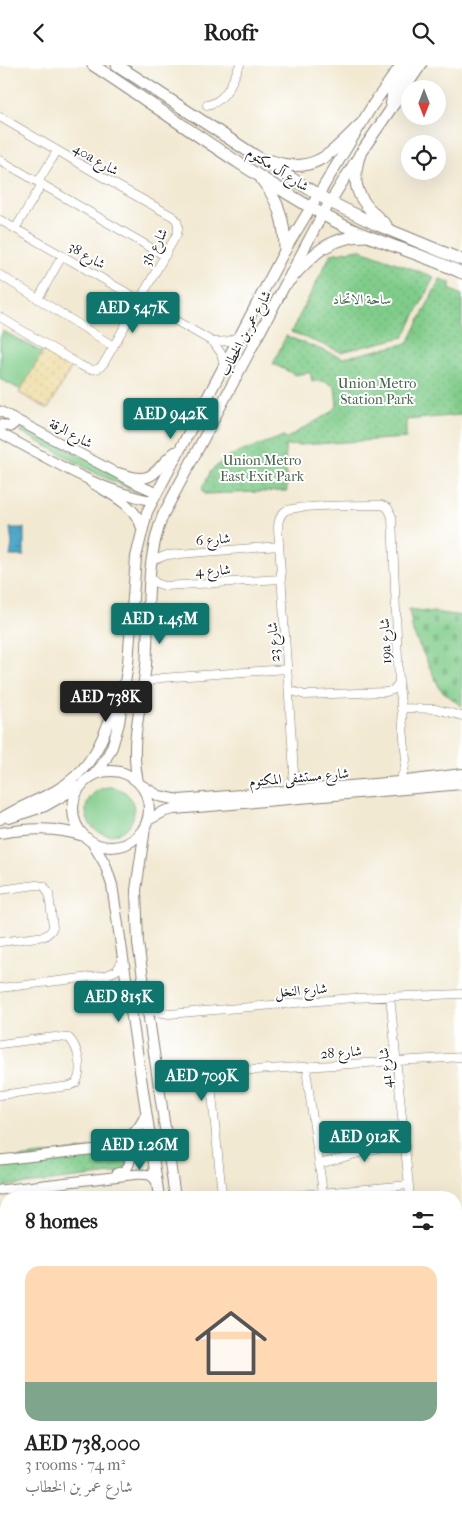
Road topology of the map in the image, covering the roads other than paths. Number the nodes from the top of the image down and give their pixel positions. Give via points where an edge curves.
1 (93, 65) edge
2 (117, 65) edge
3 (240, 65) edge
4 (394, 65) edge
5 (401, 65) edge
6 (410, 65) edge
7 (421, 65) edge
8 (425, 65) edge
9 (413, 77) junction
10 (379, 95) junction
11 (207, 105) dead end
12 (391, 108) junction
13 (0, 117) edge
14 (360, 125) junction
15 (57, 151) junction
16 (360, 154) junction
17 (254, 155) junction
18 (0, 160) edge
19 (253, 172) junction
20 (40, 183) junction
21 (318, 194) junction
22 (330, 202) junction
23 (310, 207) junction
24 (322, 215) junction
25 (0, 220) edge
26 (178, 223) joint
27 (15, 229) junction
28 (393, 232) junction
29 (370, 236) junction
30 (285, 250) junction
31 (62, 256) junction
32 (165, 256) junction
33 (462, 260) edge
34 (462, 273) edge
35 (0, 275) edge
36 (287, 283) junction
37 (38, 299) junction
38 (140, 300) junction
39 (0, 317) edge
40 (242, 333) junction
41 (214, 342) junction
42 (113, 346) junction
43 (224, 367) junction
44 (0, 411) edge
45 (12, 417) junction
46 (0, 424) edge
47 (0, 433) edge
48 (182, 447) junction
49 (118, 473) junction
50 (91, 482) junction
51 (172, 496) junction
52 (155, 497) junction
53 (379, 505) joint
54 (167, 506) junction
55 (142, 528) junction
56 (279, 546) junction
57 (152, 561) junction
58 (150, 577) junction
59 (281, 579) junction
60 (287, 669) junction
61 (126, 675) junction
62 (400, 683) junction
63 (143, 688) junction
64 (289, 690) junction
65 (402, 708) junction
66 (462, 716) edge
67 (294, 773) junction
68 (462, 774) edge
69 (94, 775) junction
70 (399, 782) junction
71 (139, 783) junction
72 (462, 784) edge
73 (81, 786) junction
74 (308, 790) junction
75 (285, 791) junction
76 (0, 819) edge
77 (146, 824) junction
78 (0, 833) edge
79 (88, 839) junction
80 (0, 890) edge
81 (0, 942) edge
82 (122, 960) junction
83 (108, 975) junction
84 (126, 985) junction
85 (0, 988) edge
86 (462, 994) edge
87 (390, 996) junction
88 (146, 1003) junction
89 (0, 1044) edge
90 (462, 1057) edge
91 (396, 1061) junction
92 (312, 1066) junction
93 (0, 1095) edge
94 (146, 1113) junction
95 (404, 1141) junction
96 (151, 1143) junction
97 (108, 1148) junction
98 (77, 1151) junction
99 (0, 1160) edge
100 (319, 1164) junction
101 (157, 1181) junction
102 (53, 1184) junction
103 (409, 1185) junction
104 (0, 1190) edge
105 (158, 1191) edge
106 (171, 1191) edge
107 (174, 1191) edge
108 (222, 1191) edge
109 (323, 1191) edge
110 (344, 1191) edge
111 (410, 1191) edge

1 - 19 main road, شارع آل مكتوم
2 - 17 main road, شارع آل مكتوم
3 - 11 street via 223,97
4 - 10 main road
5 - 10 main road, شارع عمر بن الخطاب
6 - 12 main road via 392,95
7 - 9 main road, شارع عمر بن الخطاب
8 - 9 main road
9 - 12 main road, شارع عمر بن الخطاب
10 - 14 main road, شارع عمر بن الخطاب
12 - 16 main road, شارع عمر بن الخطاب
13 - 15 street, 40a شارع
14 - 17 main road via 328,156 307,165 286,166
14 - 21 main road, شارع عمر بن الخطاب
15 - 20 street
15 - 26 street, 40a شارع via 172,215
16 - 22 main road, شارع عمر بن الخطاب
16 - 28 main road via 355,173 358,192 367,207
17 - 21 main road, شارع آل مكتوم
18 - 20 street
19 - 23 main road, شارع آل مكتوم
19 - 30 main road via 277,203 285,233
20 - 27 street
20 - 32 street
21 - 22 main road, شارع آل مكتوم
21 - 23 main road, شارع عمر بن الخطاب
22 - 24 main road, شارع عمر بن الخطاب
22 - 28 main road, شارع آل مكتوم
23 - 24 main road, شارع آل مكتوم
23 - 30 main road, شارع عمر بن الخطاب
24 - 29 main road, شارع آل مكتوم
24 - 36 main road, شارع عمر بن الخطاب
25 - 27 street, شارع 38
26 - 32 street, 3b شارع
27 - 31 street, شارع 38
28 - 33 main road, شارع آل مكتوم
29 - 34 main road, شارع آل مكتوم
29 - 36 main road via 344,238 323,247
30 - 40 main road, شارع عمر بن الخطاب
31 - 37 street
31 - 38 street, شارع 38
32 - 38 street, 3b شارع
35 - 37 street
36 - 51 main road, شارع عمر بن الخطاب
37 - 42 street
38 - 41 street, شارع 38
38 - 42 street, 3b شارع
39 - 42 street, 3b شارع via 90,370 102,367
40 - 41 street via 229,341
40 - 43 main road, شارع عمر بن الخطاب
41 - 43 street
43 - 48 main road, شارع عمر بن الخطاب
44 - 45 street, شارع الرقة
45 - 46 street via 14,424 10,427
45 - 49 street, شارع الرقة
47 - 50 street
48 - 49 main road via 150,476 137,478
48 - 52 main road, شارع عمر بن الخطاب
49 - 52 street, شارع الرقة
50 - 52 street via 116,492
50 - 55 main road via 132,510
51 - 52 main road
51 - 54 main road, شارع عمر بن الخطاب
52 - 54 main road
52 - 55 main road, شارع عمر بن الخطاب
53 - 56 street, شارع 23 via 299,507 285,511 278,522
53 - 62 street, 19a شارع via 388,508 392,517
54 - 57 main road, شارع عمر بن الخطاب via 157,529
55 - 61 main road, شارع عمر بن الخطاب via 134,576
56 - 57 street, شارع 6 via 167,555
56 - 59 street, شارع 23
57 - 58 main road, شارع عمر بن الخطاب
58 - 59 street, شارع 4 via 166,586
58 - 63 main road, شارع عمر بن الخطاب
59 - 60 street, شارع 23
60 - 63 street via 162,678
60 - 64 street, شارع 23
61 - 69 main road, شارع عمر بن الخطاب via 116,735 107,757
61 - 76 main road via 105,736 88,764 56,790
62 - 64 street via 386,692 305,695
62 - 65 street, 19a شارع
63 - 71 main road, شارع عمر بن الخطاب via 134,740
64 - 67 street, شارع 23
65 - 66 street via 436,709
65 - 70 street, 19a شارع via 406,760
67 - 74 street
67 - 75 street via 292,783
68 - 70 main road, شارع مستشفى المكتوم
69 - 71 main road via 122,773
69 - 73 main road
70 - 74 main road, شارع مستشفى المكتوم
71 - 75 main road, شارع مستشفى المكتوم via 159,796 179,800
71 - 77 main road via 149,804
72 - 77 main road, شارع مستشفى المكتوم via 174,809
73 - 76 main road via 45,806
73 - 79 main road via 73,811 78,828
74 - 75 main road, شارع مستشفى المكتوم
77 - 79 main road via 137,837 121,846 103,847
77 - 88 main road via 136,908
78 - 79 main road via 37,828 63,830
79 - 82 main road via 105,864 112,885
80 - 81 street via 44,886 49,894 53,927 46,936
82 - 83 street via 117,970
82 - 84 main road
83 - 84 street via 118,977
83 - 85 street
84 - 94 main road
86 - 87 street, شارع النخل
87 - 88 street, شارع النخل via 169,1013 156,1012
87 - 91 street, شارع 41
88 - 107 main road
89 - 93 street via 69,1038 77,1050 80,1074 76,1083 70,1086
90 - 91 street, شارع 28
91 - 92 street, شارع 28
91 - 95 street, شارع 41
92 - 100 street via 307,1076
92 - 108 street, شارع 28 via 215,1074 211,1084
94 - 96 main road
94 - 97 main road via 130,1137
95 - 100 street
95 - 103 street, شارع 41
96 - 97 street
96 - 101 main road
96 - 106 main road via 161,1149
97 - 98 street
98 - 99 street
98 - 102 street via 122,1150 128,1155 129,1166 120,1172 66,1179
100 - 109 street
101 - 102 street via 146,1173
101 - 105 main road
102 - 104 street
103 - 110 street
103 - 111 street, شارع 41

